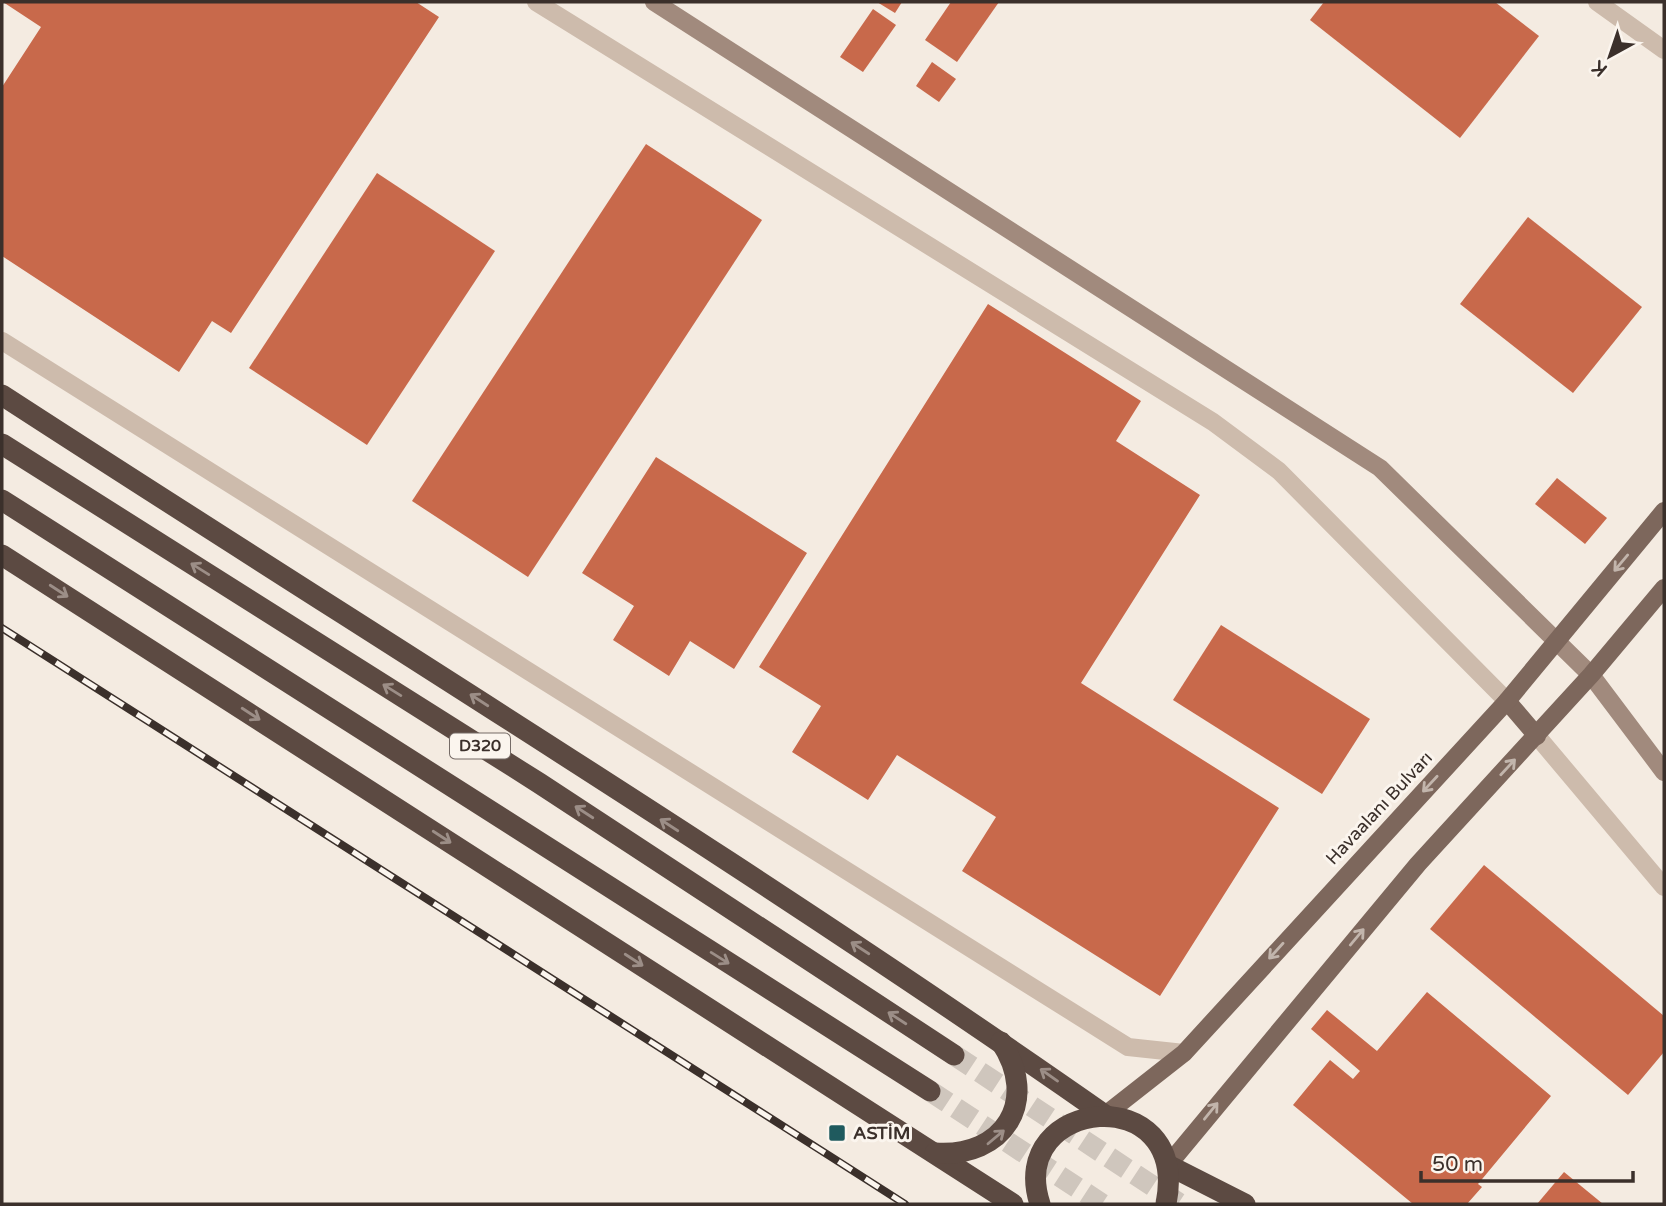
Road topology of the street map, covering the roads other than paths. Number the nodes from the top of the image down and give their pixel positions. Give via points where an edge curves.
1 (536, 2) edge
2 (654, 2) edge
3 (1597, 2) edge
4 (1664, 50) edge
5 (2, 341) edge
6 (2, 395) edge
7 (2, 444) edge
8 (2, 500) edge
9 (1664, 511) edge
10 (2, 555) edge
11 (1664, 589) edge
12 (1556, 641) junction
13 (1591, 675) junction
14 (1507, 701) junction
15 (1537, 736) junction
16 (1664, 772) edge
17 (1664, 887) edge
18 (1000, 1042) junction
19 (1184, 1054) junction
20 (954, 1055) tunnel mouth
21 (930, 1091) tunnel mouth
22 (1105, 1115) junction
23 (933, 1153) junction
24 (1168, 1165) junction
25 (1013, 1204) edge
26 (1040, 1204) edge
27 (1166, 1204) edge
28 (1244, 1204) edge

1 - 14 street via 1213,422 1279,471
2 - 12 street via 1380,468
3 - 4 street
5 - 19 street via 1128,1047
18 -> 6 highway via 405,652
20 -> 7 highway, D320 via 539,783
8 -> 21 highway, D320
9 -> 12 main road, Havaalanı Bulvarı
10 -> 23 highway
11 - 13 main road
12 - 13 street
12 - 14 main road, Havaalanı Bulvarı
13 - 15 main road
13 - 16 street
14 - 15 main road
14 -> 19 main road, Havaalanı Bulvarı
15 - 17 street
24 -> 15 main road via 1418,864
22 -> 18 highway
23 -> 18 highway via 957,1155 976,1150 1005,1129 1015,1101 1015,1083
19 - 22 main road, Havaalanı Bulvarı
22 - 24 highway via 1126,1118 1145,1129
22 - 26 highway via 1084,1117 1049,1141 1035,1180
23 - 25 highway
24 - 27 highway
24 - 28 highway

